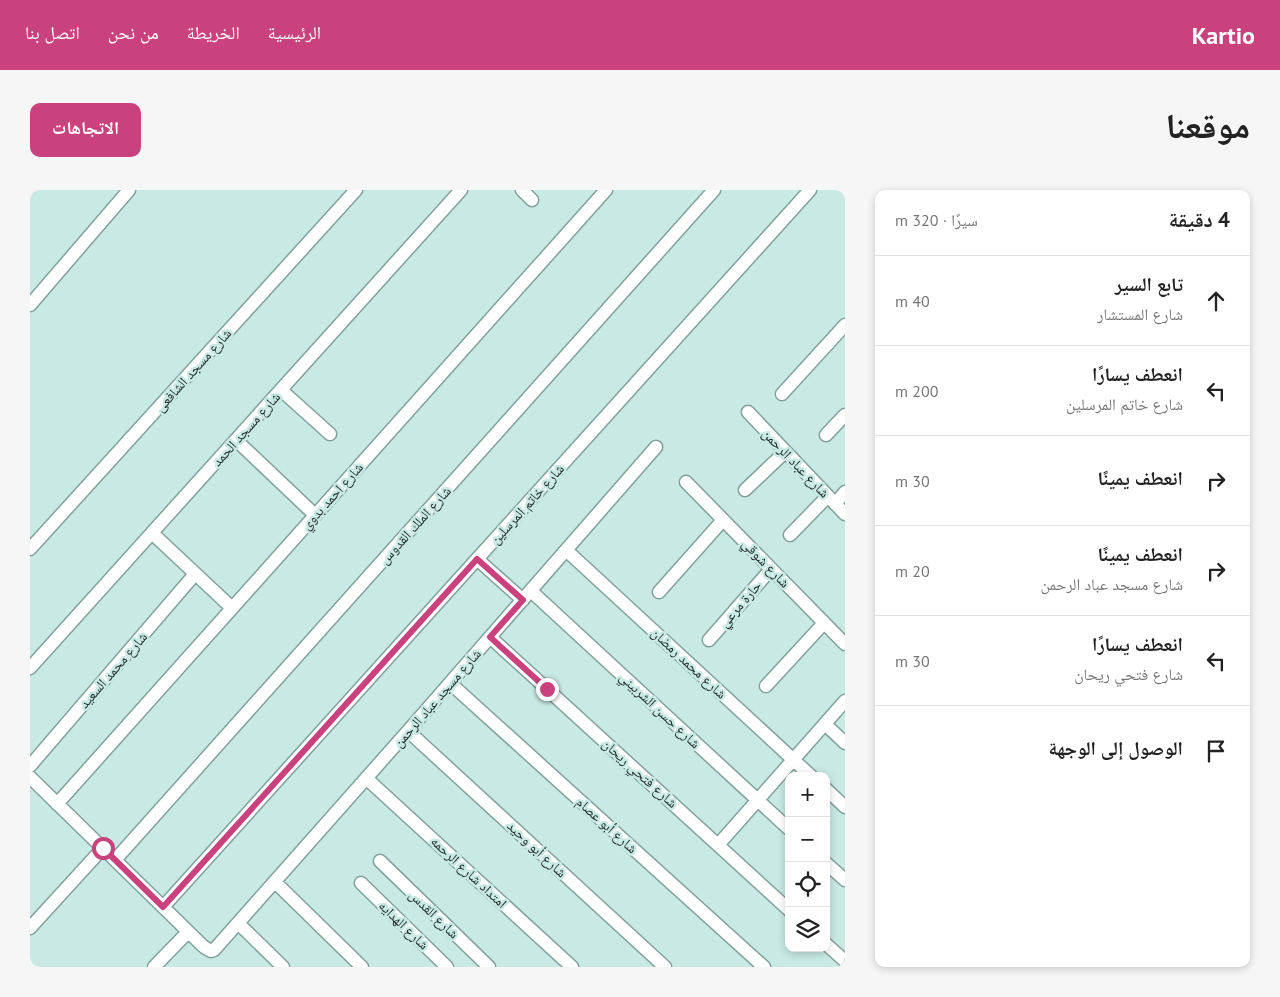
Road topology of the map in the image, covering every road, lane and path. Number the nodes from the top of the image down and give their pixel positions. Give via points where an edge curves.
1 (129, 190) edge
2 (356, 190) edge
3 (461, 190) edge
4 (522, 190) edge
5 (606, 190) edge
6 (714, 190) edge
7 (810, 190) edge
8 (532, 200) dead end
9 (30, 305) edge
10 (845, 325) edge
11 (281, 390) junction
12 (782, 394) dead end
13 (748, 412) dead end
14 (845, 415) edge
15 (330, 434) dead end
16 (826, 435) dead end
17 (236, 440) junction
18 (656, 447) dead end
19 (785, 452) junction
20 (686, 482) dead end
21 (745, 490) dead end
22 (845, 492) edge
23 (831, 500) junction
24 (845, 514) edge
25 (315, 515) junction
26 (723, 520) junction
27 (152, 533) junction
28 (790, 535) dead end
29 (30, 549) edge
30 (566, 550) junction
31 (477, 559) junction
32 (771, 569) junction
33 (195, 574) junction
34 (659, 592) dead end
35 (527, 596) junction
36 (232, 608) junction
37 (824, 622) junction
38 (490, 637) junction
39 (709, 640) dead end
40 (845, 644) edge
41 (30, 668) edge
42 (450, 683) junction
43 (766, 686) dead end
44 (845, 701) edge
45 (825, 724) junction
46 (408, 731) junction
47 (845, 743) edge
48 (794, 759) junction
49 (30, 766) edge
50 (807, 772) edge
51 (30, 777) edge
52 (366, 778) junction
53 (830, 794) edge
54 (758, 800) junction
55 (57, 804) junction
56 (845, 807) edge
57 (785, 824) edge
58 (718, 845) junction
59 (103, 848) junction
60 (115, 860) junction
61 (380, 861) dead end
62 (830, 867) edge
63 (845, 880) edge
64 (275, 882) junction
65 (361, 883) dead end
66 (163, 907) junction
67 (786, 907) edge
68 (238, 923) junction
69 (30, 928) edge
70 (188, 932) junction
71 (830, 948) edge
72 (845, 961) edge
73 (441, 965) edge
74 (154, 967) edge
75 (283, 967) edge
76 (362, 967) edge
77 (489, 967) edge
78 (572, 967) edge
79 (665, 967) edge
80 (764, 967) edge

1 - 9 street
2 - 29 street, شارع مسجد الشافعى
3 - 11 street, شارع مسجد الحمد
4 - 8 street
5 - 25 street, شارع احمد بدوي
6 - 60 street, شارع الملك القدوس
7 - 31 street, شارع خاتم المرسلين
10 - 12 street
11 - 15 street
11 - 17 street, شارع مسجد الحمد
13 - 19 street, شارع عباد الرحمن
14 - 16 street
17 - 25 street
17 - 27 street, شارع مسجد الحمد
18 - 30 street, شارع مسجد عباد الرحمن
19 - 21 street
19 - 23 street, شارع عباد الرحمن
20 - 26 street, شارع شوقي
22 - 23 street
23 - 24 street, شارع عباد الرحمن
23 - 28 street
25 - 36 street, شارع احمد بدوي
26 - 32 street, شارع شوقي
26 - 34 street
27 - 33 street
27 - 41 street, شارع مسجد الحمد
30 - 35 street, شارع مسجد عباد الرحمن
30 - 48 street, شارع محمد رمضان
31 - 35 street, شارع حسن الشربيني
31 - 66 street, شارع خاتم المرسلين
32 - 37 street, شارع شوقي
32 - 39 street, حارة مرعي
33 - 36 street
33 - 49 street, شارع محمد السعيد
35 - 38 street, شارع مسجد عباد الرحمن
35 - 54 street, شارع حسن الشربيني
36 - 55 street, شارع احمد بدوي
37 - 40 street, شارع شوقي
37 - 43 street
38 - 42 street, شارع مسجد عباد الرحمن
38 - 58 street, شارع فتحي ريحان
42 - 46 street, شارع مسجد عباد الرحمن
42 - 80 street, شارع أبو عصام
44 - 45 street
45 - 47 street
45 - 48 street
46 - 52 street, شارع مسجد عباد الرحمن
46 - 79 street, شارع أبو وحيد
48 - 50 street, شارع محمد رمضان
48 - 54 street
51 - 55 street
52 - 64 street, شارع مسجد عباد الرحمن
52 - 78 street, امتداد شارع الرحمه
53 - 56 street
54 - 57 street, شارع حسن الشربيني
54 - 58 street
55 - 59 street
58 - 67 street, شارع فتحي ريحان
59 - 60 street
59 - 69 street
60 - 66 street
61 - 77 street, شارع القدس
62 - 63 street
64 - 68 street, شارع مسجد عباد الرحمن
64 - 76 street
65 - 73 street, شارع الهدايه
66 - 70 street
68 - 70 street, شارع مسجد عباد الرحمن via 211,951
68 - 75 street
70 - 74 street
71 - 72 street

